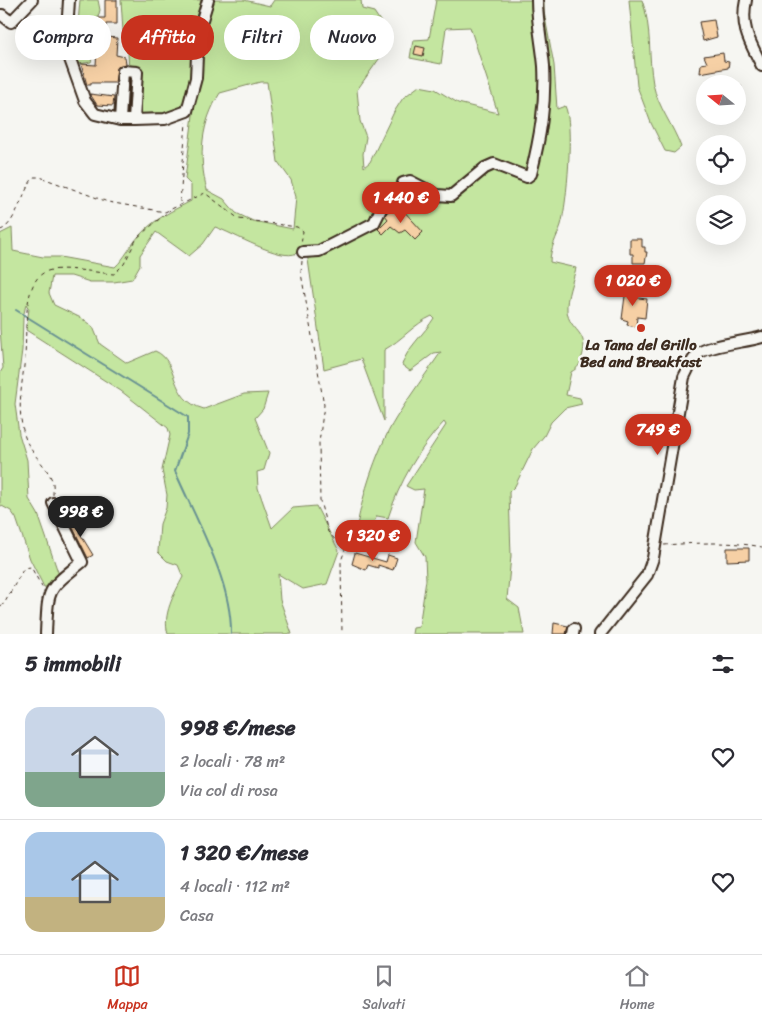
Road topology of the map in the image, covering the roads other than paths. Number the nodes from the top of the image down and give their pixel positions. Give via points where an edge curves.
1 (32, 0) edge
2 (69, 0) edge
3 (208, 0) edge
4 (537, 0) edge
5 (746, 0) edge
6 (2, 15) dead end
7 (762, 66) edge
8 (120, 120) junction
9 (134, 120) junction
10 (303, 252) road end
11 (762, 337) edge
12 (53, 503) road end
13 (46, 634) edge
14 (600, 634) edge

1 - 6 street via 11,22
2 - 8 street via 66,48 85,101 95,114
3 - 9 street via 198,33 196,78 187,111 165,119
4 - 10 street via 544,104 542,130 531,174 527,176 494,164 451,196 437,195 410,181 403,183 400,196 382,207 374,223 319,251
5 - 7 street via 745,32
8 - 9 street
8 - 9 street via 122,71 137,72
11 - 14 street via 744,343 709,347 698,353 690,364 684,378 656,546 647,575
12 - 13 street via 82,562 54,585 47,598

